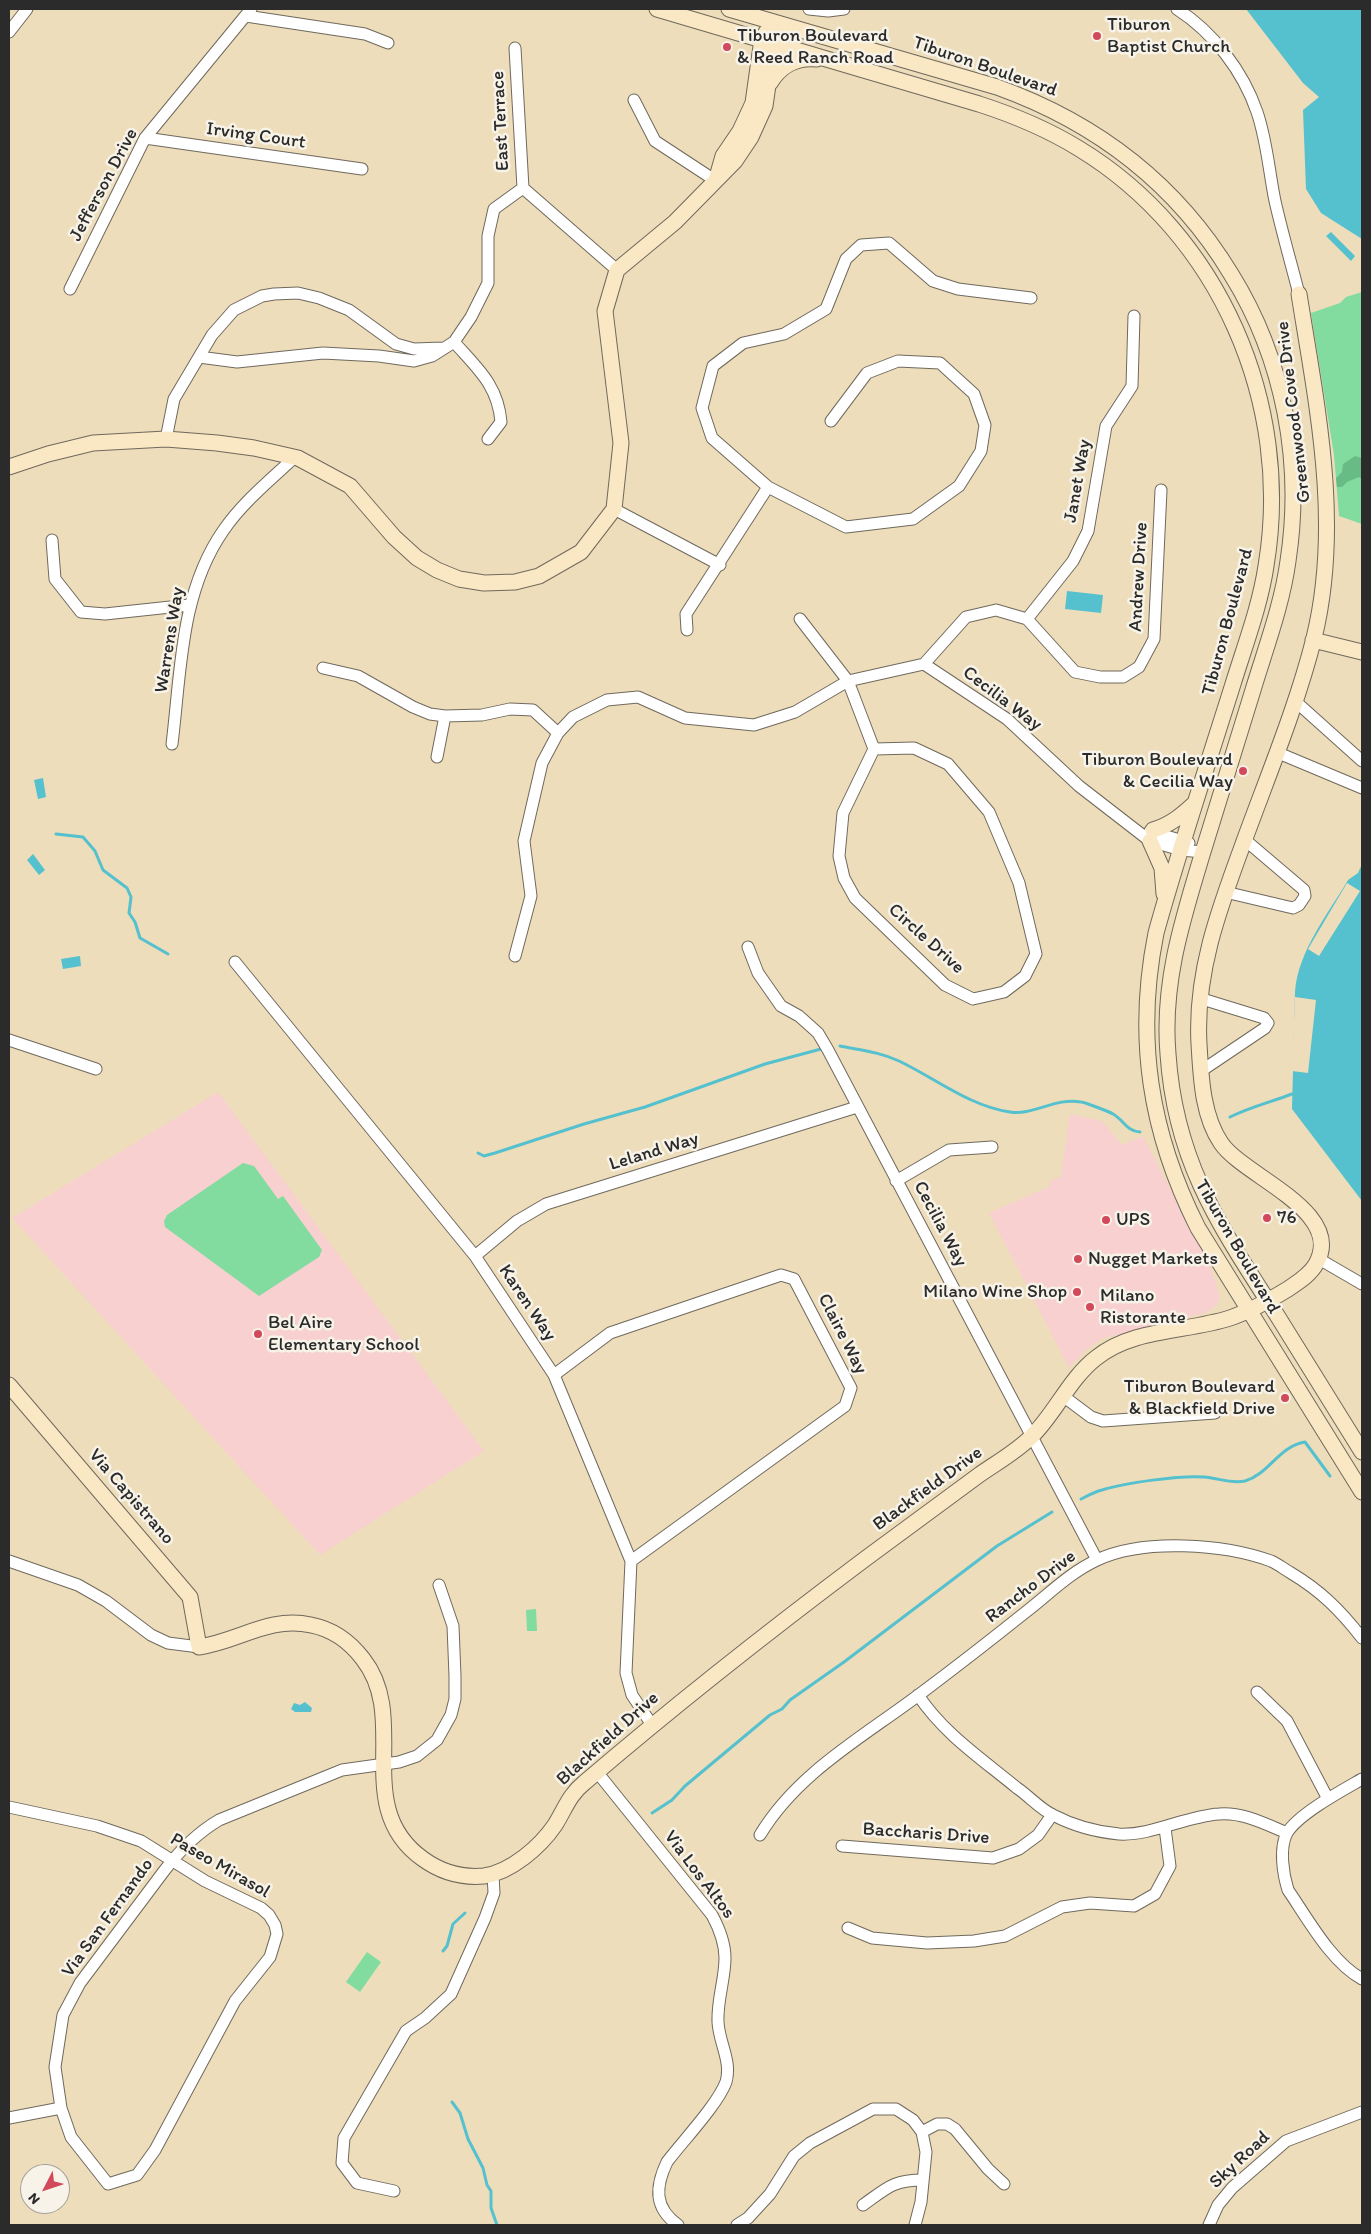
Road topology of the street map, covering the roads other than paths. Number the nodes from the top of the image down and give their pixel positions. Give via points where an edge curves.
1 (28, 9) edge
2 (657, 9) edge
3 (729, 9) edge
4 (809, 9) edge
5 (844, 9) edge
6 (1176, 9) edge
7 (249, 12) edge
8 (772, 21) junction
9 (9, 32) edge
10 (768, 41) junction
11 (388, 43) dead end
12 (514, 48) dead end
13 (834, 60) junction
14 (768, 86) junction
15 (634, 100) dead end
16 (145, 138) junction
17 (362, 169) dead end
18 (716, 181) junction
19 (523, 188) junction
20 (617, 270) junction
21 (70, 288) dead end
22 (1299, 294) joint
23 (1031, 298) dead end
24 (1134, 316) dead end
25 (454, 342) junction
26 (443, 348) junction
27 (200, 357) junction
28 (831, 421) dead end
29 (166, 439) junction
30 (488, 439) dead end
31 (295, 457) junction
32 (9, 467) edge
33 (768, 487) junction
34 (1161, 490) dead end
35 (614, 509) junction
36 (52, 540) dead end
37 (720, 565) junction
38 (189, 605) junction
39 (800, 619) dead end
40 (1028, 619) junction
41 (687, 630) dead end
42 (1313, 640) junction
43 (1362, 652) edge
44 (924, 664) junction
45 (323, 668) dead end
46 (848, 681) junction
47 (1294, 700) junction
48 (445, 716) junction
49 (558, 734) junction
50 (172, 744) dead end
51 (874, 749) junction
52 (1276, 752) junction
53 (437, 757) dead end
54 (1362, 760) edge
55 (1362, 788) edge
56 (1196, 802) junction
57 (1148, 834) junction
58 (1244, 839) junction
59 (1182, 845) junction
60 (1203, 852) junction
61 (1225, 892) junction
62 (1164, 902) junction
63 (748, 947) dead end
64 (515, 956) dead end
65 (235, 962) dead end
66 (1199, 998) junction
67 (9, 1040) edge
68 (96, 1069) dead end
69 (1201, 1071) junction
70 (857, 1107) junction
71 (992, 1147) dead end
72 (896, 1181) junction
73 (475, 1256) junction
74 (1319, 1260) junction
75 (1362, 1284) edge
76 (1267, 1300) junction
77 (1249, 1310) junction
78 (554, 1374) junction
79 (9, 1385) edge
80 (1063, 1396) junction
81 (1216, 1413) dead end
82 (1033, 1436) junction
83 (1362, 1452) edge
84 (1362, 1492) edge
85 (1097, 1560) junction
86 (9, 1561) edge
87 (631, 1561) junction
88 (439, 1585) dead end
89 (1362, 1638) edge
90 (199, 1647) junction
91 (1257, 1692) dead end
92 (918, 1695) junction
93 (652, 1725) junction
94 (382, 1763) junction
95 (596, 1772) junction
96 (1362, 1779) edge
97 (1328, 1799) junction
98 (9, 1807) edge
99 (1052, 1815) junction
100 (1165, 1828) junction
101 (1287, 1833) junction
102 (760, 1835) dead end
103 (842, 1846) dead end
104 (173, 1860) junction
105 (493, 1875) junction
106 (848, 1928) dead end
107 (1362, 1979) edge
108 (60, 2108) junction
109 (1362, 2112) edge
110 (9, 2118) edge
111 (922, 2132) junction
112 (923, 2180) junction
113 (108, 2184) joint
114 (1004, 2184) dead end
115 (394, 2191) dead end
116 (863, 2205) dead end
117 (662, 2221) edge
118 (678, 2225) edge
119 (737, 2225) edge
120 (915, 2225) edge
121 (1209, 2225) edge

1 - 9 street
2 - 10 street, Tiburon Boulevard
3 - 8 street, Tiburon Boulevard
4 - 5 street
6 - 22 street via 1213,39 1250,95 1261,128 1275,201
7 - 11 street via 365,34
7 - 16 street, Jefferson Drive
8 - 10 street
8 - 60 street, Tiburon Boulevard via 997,87 1078,123 1134,162 1182,208 1215,248 1246,299 1269,354 1286,418 1292,470 1291,537 1276,617
10 - 13 street, Tiburon Boulevard
10 - 14 street
10 - 18 street via 753,103 723,156
12 - 19 street, East Terrace
13 - 14 street via 814,59 784,65
13 - 56 street, Tiburon Boulevard via 1000,111 1079,149 1133,188 1164,219 1205,271 1227,309 1253,371 1264,414 1271,465 1271,524 1262,590
14 - 18 street via 765,106 751,137
15 - 18 street via 655,141
16 - 17 street, Irving Court
16 - 21 street, Jefferson Drive
18 - 20 street via 675,222
19 - 20 street, East Terrace
19 - 25 street via 494,209 488,236 488,283
20 - 35 street via 605,311 622,443
22 - 42 street, Greenwood Cove Drive via 1326,484 1325,570
23 - 33 street via 958,290 933,281 889,243 861,244 846,259 826,309 784,334 743,343 713,366 702,408 712,438
24 - 40 street, Janet Way via 1132,386 1106,426 1088,531 1072,561
25 - 26 street
25 - 30 street via 488,379 499,406 501,422
26 - 27 street via 432,356 414,361 323,353 237,362
26 - 27 street via 396,344 335,303 285,293 262,296 234,310 219,324
27 - 29 street via 174,399
28 - 33 street via 867,373 898,361 940,363 974,394 985,425 982,450 959,486 913,519 846,527
29 - 31 street via 217,443
29 - 32 street via 93,444
31 - 35 street via 350,486 417,558 459,579 497,583 539,576 580,552
31 - 38 street, Warrens Way via 223,531 196,582
33 - 37 street
34 - 40 street, Andrew Drive via 1154,639 1139,667 1123,676 1075,672
35 - 37 street
36 - 38 street via 55,579 81,612 105,614
37 - 41 street via 686,614
38 - 50 street, Warrens Way
39 - 46 street
40 - 44 street via 996,610 966,617
42 - 43 street
42 - 47 street, Greenwood Cove Drive
44 - 46 street
44 - 57 street, Cecilia Way via 1006,719 1117,817
45 - 48 street via 358,676 413,707
46 - 49 street via 794,712 754,725 685,718 638,698 607,700 573,718
46 - 51 street
47 - 52 street, Greenwood Cove Drive
47 - 54 street
48 - 49 street via 482,715 510,709 533,710
48 - 53 street
49 - 64 street via 542,763 524,841 531,896
51 - 51 street, Circle Drive via 843,813 838,856 844,878 855,898 944,985 972,999 1004,992 1025,976 1036,954 1019,883 989,812 948,764 914,748
52 - 55 street
52 - 58 street, Greenwood Cove Drive
56 - 57 street via 1178,819
56 - 59 street, Tiburon Boulevard
57 - 59 street, Cecilia Way
57 - 62 street via 1162,868
58 - 61 street, Greenwood Cove Drive
58 - 61 street via 1304,890 1305,896 1293,908
59 - 60 street, Cecilia Way
59 - 62 street, Tiburon Boulevard
60 - 76 street, Tiburon Boulevard via 1172,964 1166,1029 1169,1074 1179,1124 1197,1180 1217,1220
61 - 66 street, Greenwood Cove Drive via 1209,942
62 - 77 street, Tiburon Boulevard via 1153,947 1146,1013 1147,1058 1156,1117 1170,1167 1188,1208
63 - 70 street, Cecilia Way via 758,973 781,1006 800,1016 818,1033
65 - 73 street, Karen Way
66 - 69 street, Greenwood Cove Drive
66 - 69 street via 1265,1018 1268,1023
67 - 68 street
69 - 74 street, Greenwood Cove Drive via 1209,1117 1221,1142 1240,1162 1306,1211 1319,1234
70 - 72 street, Cecilia Way
70 - 73 street, Leland Way via 546,1204 517,1221
71 - 72 street via 949,1150
72 - 82 street, Cecilia Way
73 - 78 street, Karen Way
74 - 75 street
74 - 76 street via 1306,1276
76 - 77 street, Blackfield Drive
76 - 83 street, Tiburon Boulevard
77 - 80 street, Blackfield Drive via 1222,1320 1119,1344 1093,1360
77 - 84 street, Tiburon Boulevard
78 - 87 street, Karen Way
78 - 87 street, Claire Way via 610,1333 781,1275 794,1279 851,1388 845,1406
79 - 90 street, Via Capistrano via 190,1597
80 - 81 street via 1091,1417 1104,1421
80 - 82 street, Blackfield Drive
82 - 85 street, Cecilia Way
82 - 93 street, Blackfield Drive via 758,1639
85 - 89 street, Rancho Drive via 1128,1550 1179,1545 1222,1549 1272,1561 1315,1588 1340,1610
85 - 92 street, Rancho Drive via 1067,1578
86 - 90 street, Blackfield Drive via 78,1585 168,1643
87 - 93 street, Karen Way via 626,1672 632,1695
88 - 94 street, Via San Fernando via 453,1626 455,1700 451,1715 437,1740 417,1756
90 - 94 street, Blackfield Drive via 226,1641 271,1624 317,1626 338,1635 357,1650 378,1685 383,1700
91 - 97 street via 1287,1721
92 - 99 street via 952,1736
92 - 102 street, Rancho Drive via 809,1775 772,1814
93 - 95 street, Blackfield Drive
94 - 104 street, Via San Fernando via 342,1770 219,1820 194,1838
94 - 105 street, Blackfield Drive via 388,1814 406,1844 427,1862 450,1873
95 - 105 street, Blackfield Drive via 571,1794 553,1828 524,1858
95 - 117 street, Via Los Altos via 712,1915 721,1931 725,1958 718,1997 718,2024 728,2068 726,2082 667,2162 659,2185
96 - 97 street
97 - 101 street
98 - 104 street, Paseo Mirasol via 120,1833 141,1840
99 - 100 street via 1081,1826 1120,1834
99 - 103 street, Baccharis Drive via 1038,1835 1019,1849 993,1858
100 - 101 street via 1219,1814 1244,1816
100 - 106 street via 1170,1866 1155,1894 1134,1906 1090,1903 1062,1907 1005,1936 974,1941 927,1943 872,1938
101 - 107 street via 1282,1858 1288,1890 1340,1962
104 - 108 street, Via San Fernando via 80,1983 63,2015 55,2067
104 - 113 street, Paseo Mirasol via 205,1881 261,1908 275,1925 275,1945 270,1957 235,2001 155,2150 137,2175
105 - 115 street via 494,1892 485,1918 451,1994 406,2031 344,2138 342,2163 357,2183
108 - 110 street
108 - 113 street, Via San Fernando via 72,2137
109 - 121 street, Sky Road via 1286,2141 1232,2188 1218,2205
111 - 112 street via 926,2152
111 - 114 street via 937,2124 947,2124
111 - 119 street via 913,2120 896,2108 873,2109 843,2123 810,2142 794,2156 770,2194
112 - 116 street via 893,2184
112 - 120 street
117 - 118 street, Via Los Altos

